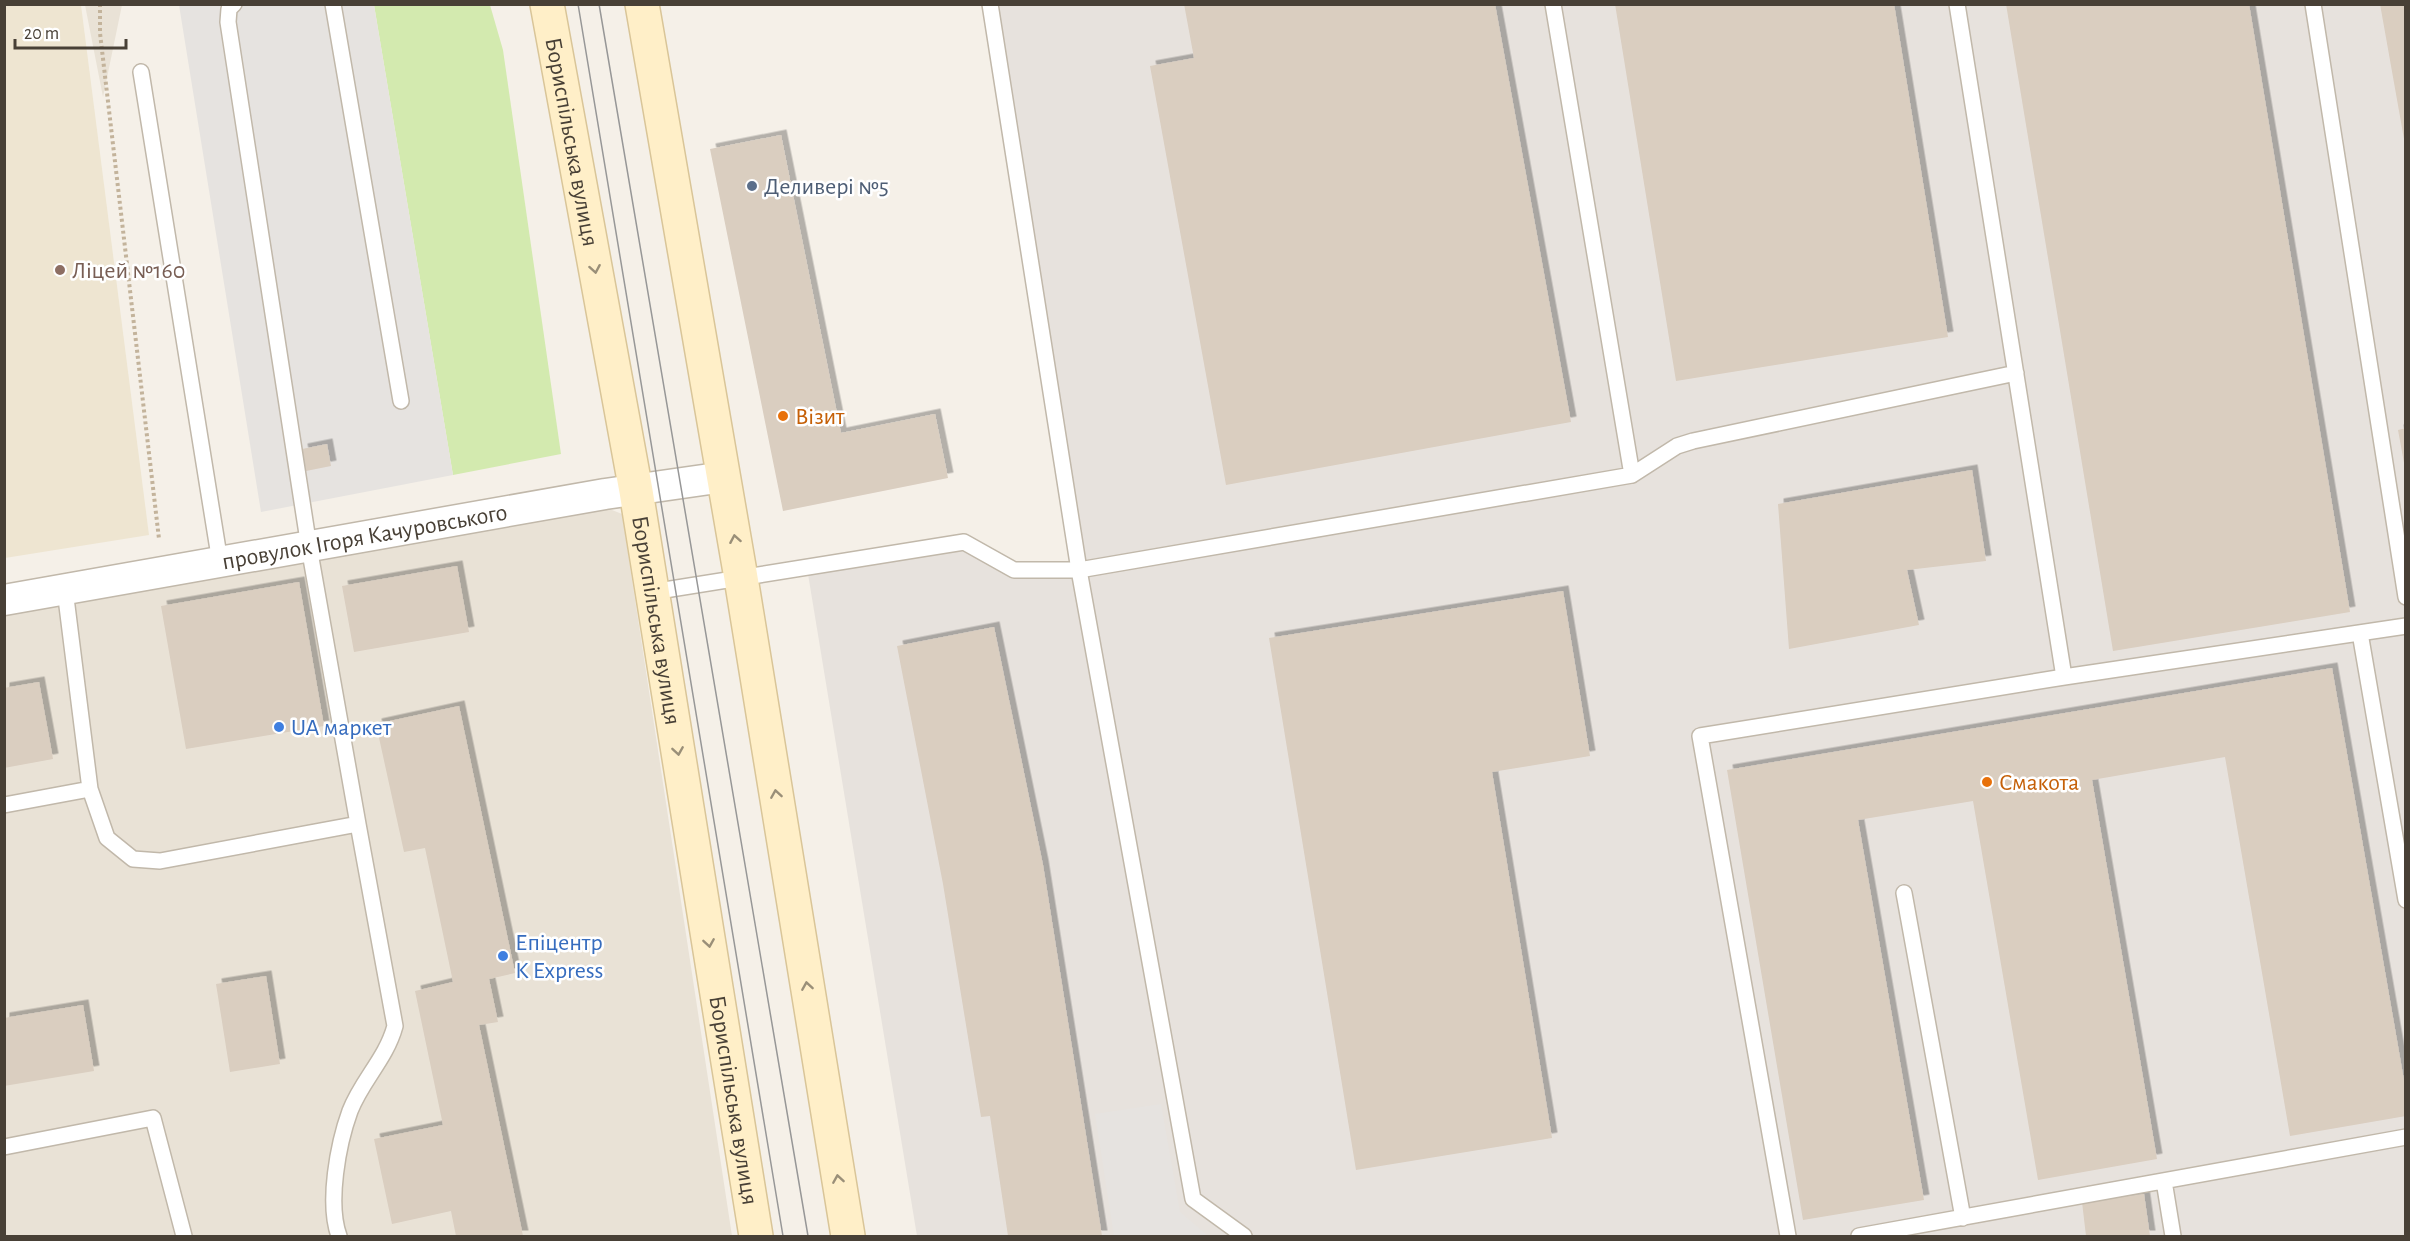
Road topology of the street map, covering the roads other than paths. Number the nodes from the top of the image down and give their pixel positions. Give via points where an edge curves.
1 (234, 4) edge
2 (333, 4) edge
3 (547, 4) edge
4 (642, 4) edge
5 (990, 4) edge
6 (1553, 4) edge
7 (1957, 4) edge
8 (2313, 4) edge
9 (141, 72) dead end
10 (2016, 373) junction
11 (401, 401) dead end
12 (1632, 475) junction
13 (724, 477) junction
14 (636, 491) junction
15 (309, 547) junction
16 (220, 562) junction
17 (1079, 570) junction
18 (741, 578) junction
19 (64, 590) junction
20 (652, 592) junction
21 (2406, 597) edge
22 (4, 600) edge
23 (2406, 626) edge
24 (2360, 633) junction
25 (2064, 677) junction
26 (90, 789) junction
27 (4, 805) edge
28 (358, 824) junction
29 (1904, 893) dead end
30 (2406, 900) edge
31 (2406, 1137) edge
32 (4, 1147) edge
33 (2164, 1181) junction
34 (1963, 1218) junction
35 (184, 1236) edge
36 (339, 1236) edge
37 (756, 1236) edge
38 (848, 1236) edge
39 (1244, 1236) edge
40 (1788, 1236) edge
41 (1859, 1236) edge
42 (2173, 1236) edge

1 - 15 lane via 229,9 228,22
2 - 11 lane
3 -> 14 main road, Бориспільська вулиця
4 - 13 main road
5 - 17 lane
6 - 12 lane
7 - 10 lane
8 - 21 lane
9 - 16 lane
10 - 12 lane via 1693,441 1677,446
10 - 25 lane
12 - 17 lane
13 - 14 street, провулок Ігоря Качуровського
18 -> 13 main road
14 - 15 street, провулок Ігоря Качуровського
14 - 20 main road, Бориспільська вулиця
15 - 16 street, провулок Ігоря Качуровського
15 - 28 lane
16 - 19 street, провулок Ігоря Качуровського
17 - 18 lane via 1014,570 964,542
17 - 39 lane via 1193,1199
18 - 20 lane
38 -> 18 main road
19 - 22 street, провулок Ігоря Качуровського
19 - 26 lane
20 -> 37 main road, Бориспільська вулиця
23 - 24 lane
24 - 25 lane
24 - 30 lane
25 - 40 lane via 1700,736
26 - 27 lane
26 - 28 lane via 106,838 133,859 160,861
28 - 36 lane via 395,1026 390,1044 348,1120 338,1161 334,1221
29 - 34 lane
31 - 33 lane
32 - 35 lane via 153,1118
33 - 34 lane
33 - 42 lane
34 - 41 lane

